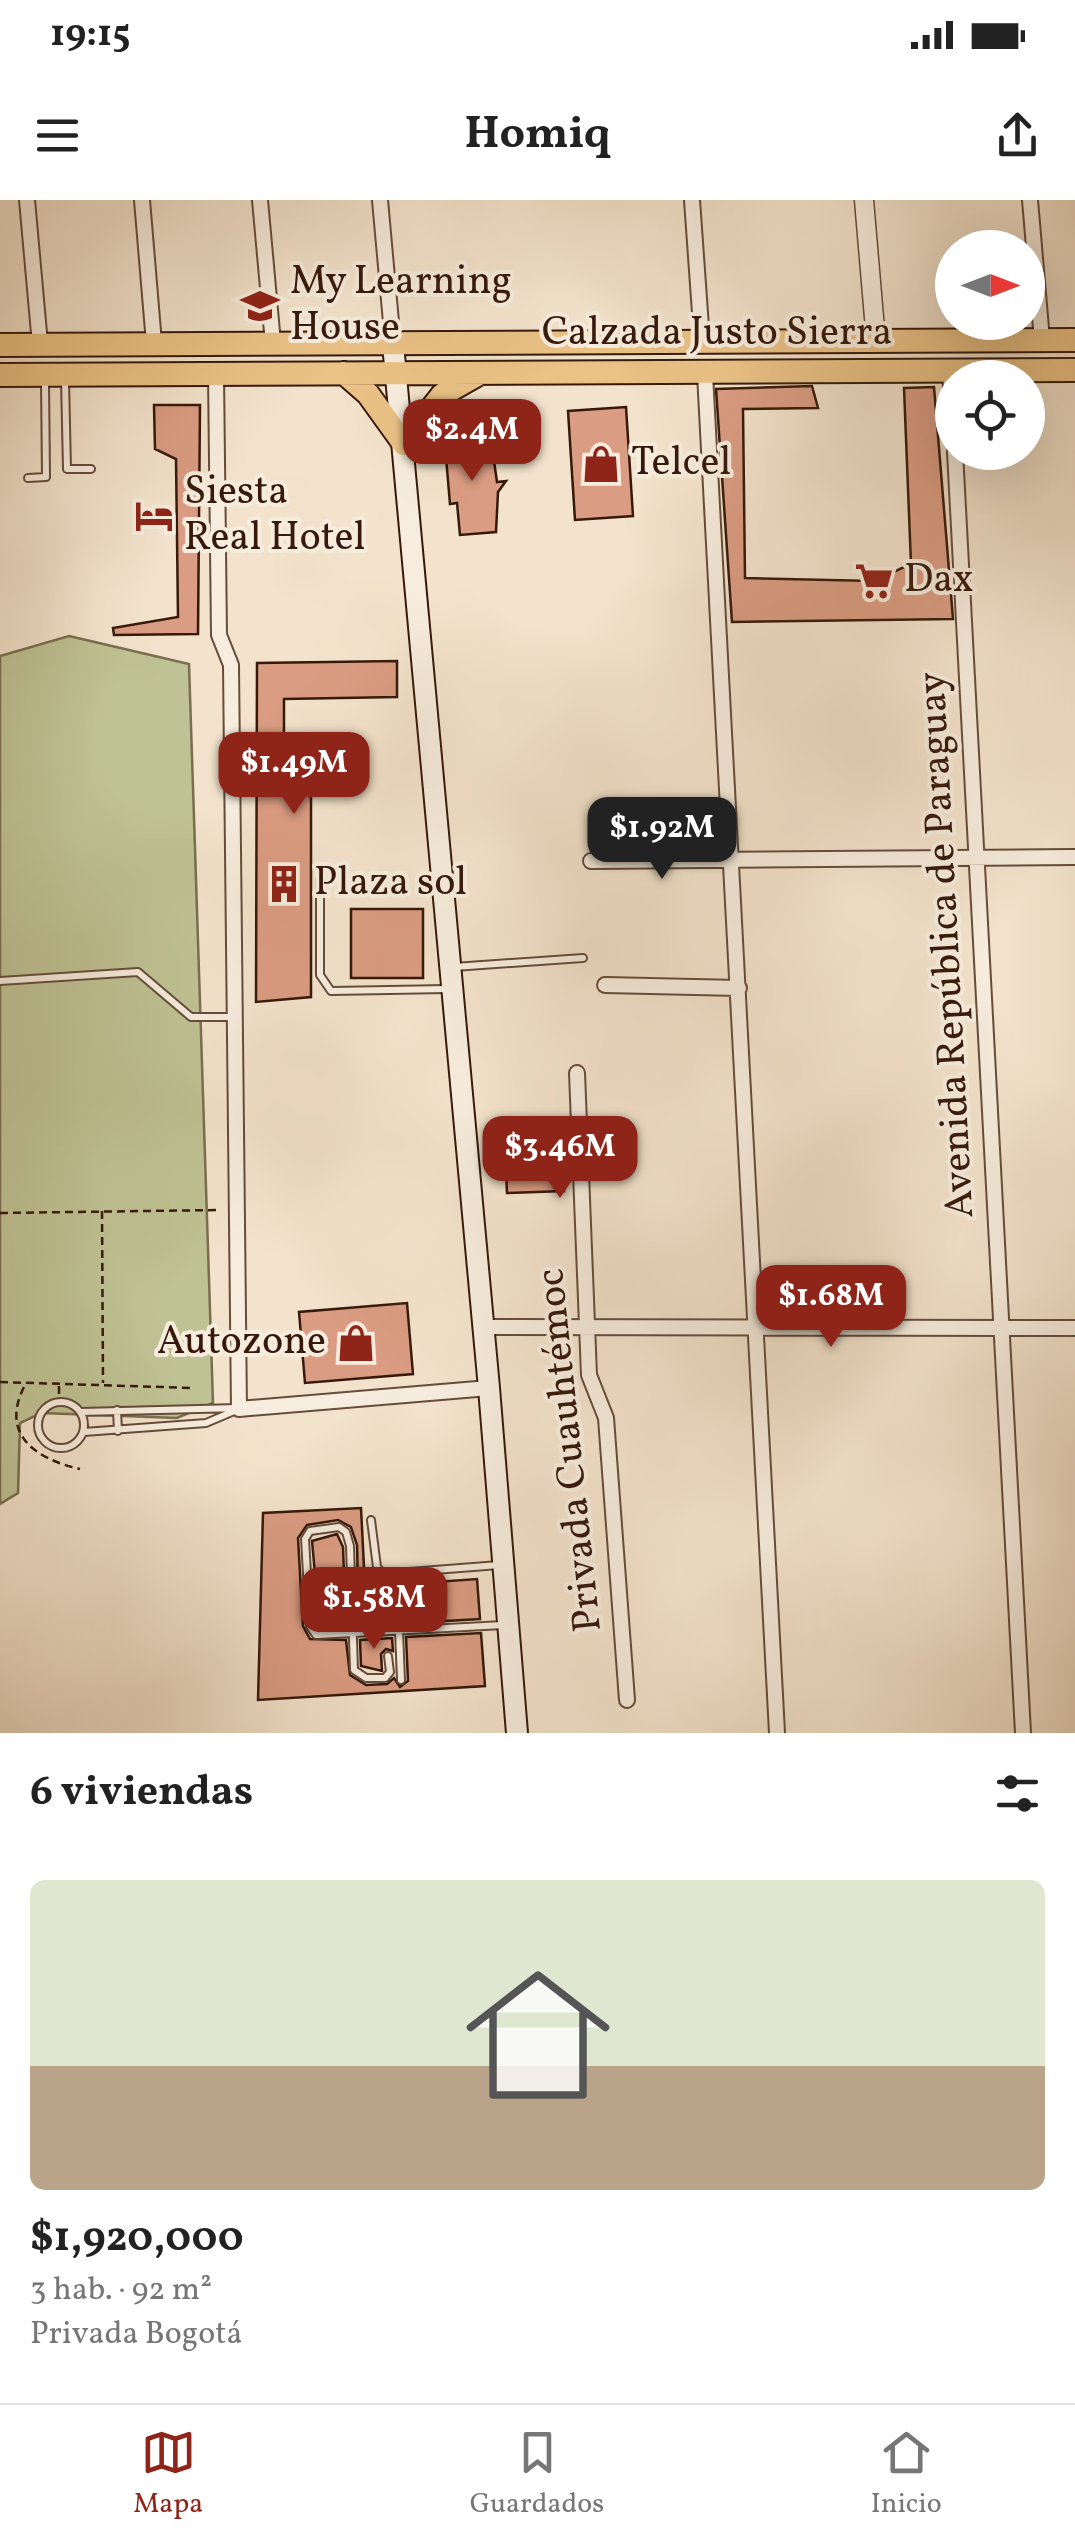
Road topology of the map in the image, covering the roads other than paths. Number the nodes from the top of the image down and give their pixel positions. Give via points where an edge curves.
1 (27, 200) edge
2 (142, 200) edge
3 (260, 200) edge
4 (380, 200) edge
5 (692, 200) edge
6 (864, 200) edge
7 (1030, 200) edge
8 (1033, 230) edge
9 (702, 340) junction
10 (1042, 340) edge
11 (1045, 340) edge
12 (1075, 340) edge
13 (794, 341) junction
14 (876, 341) junction
15 (272, 342) junction
16 (154, 343) junction
17 (40, 344) junction
18 (393, 344) junction
19 (0, 345) edge
20 (935, 370) edge
21 (1045, 370) edge
22 (1075, 370) edge
23 (485, 372) junction
24 (55, 374) junction
25 (216, 374) junction
26 (344, 374) junction
27 (398, 374) junction
28 (705, 374) junction
29 (0, 375) edge
30 (404, 444) junction
31 (91, 469) dead end
32 (956, 470) edge
33 (28, 478) dead end
34 (1075, 857) edge
35 (978, 858) junction
36 (732, 859) junction
37 (592, 862) dead end
38 (320, 880) dead end
39 (583, 958) dead end
40 (451, 967) junction
41 (0, 980) edge
42 (604, 985) dead end
43 (739, 988) junction
44 (453, 989) junction
45 (235, 1017) junction
46 (577, 1073) dead end
47 (482, 1328) junction
48 (587, 1328) junction
49 (999, 1328) junction
50 (1075, 1328) edge
51 (757, 1329) junction
52 (490, 1388) junction
53 (239, 1408) junction
54 (117, 1410) junction
55 (81, 1412) junction
56 (118, 1431) junction
57 (84, 1432) junction
58 (372, 1520) dead end
59 (505, 1564) junction
60 (509, 1624) junction
61 (399, 1631) junction
62 (354, 1634) junction
63 (388, 1656) dead end
64 (401, 1680) dead end
65 (627, 1700) dead end
66 (516, 1733) edge
67 (778, 1733) edge
68 (1023, 1733) edge

1 - 17 street
2 - 16 street
3 - 15 street
4 - 18 street
5 - 9 street
6 - 14 street
7 - 8 street
9 - 13 main road, Calzada Justo Sierra
9 - 18 main road, Calzada Justo Sierra
10 - 14 main road, Calzada Justo Sierra
11 - 12 main road, Calzada Justo Sierra
13 - 14 main road, Calzada Justo Sierra
13 - 28 main road via 783,353 718,354
15 - 16 main road, Calzada Justo Sierra
15 - 18 main road, Calzada Justo Sierra
16 - 17 main road, Calzada Justo Sierra
17 - 19 main road, Calzada Justo Sierra
18 - 27 main road
20 - 28 main road, Calzada Justo Sierra
21 - 22 main road, Calzada Justo Sierra
23 - 27 main road, Calzada Justo Sierra
23 - 28 main road, Calzada Justo Sierra
23 - 30 main road via 442,395
24 - 25 main road, Calzada Justo Sierra
24 - 29 main road, Calzada Justo Sierra
24 - 31 lane via 67,469
24 - 33 lane via 46,477
25 - 26 main road, Calzada Justo Sierra
25 - 45 street via 219,635 230,665
26 - 27 main road, Calzada Justo Sierra
26 - 30 main road
27 - 30 main road
28 - 36 street
30 - 40 main road
32 - 35 street, Avenida República de Paraguay
34 - 35 street
35 - 36 street
35 - 49 street, Avenida República de Paraguay
36 - 37 street
36 - 43 street
38 - 44 lane via 320,974 331,990
39 - 40 lane
40 - 44 main road
41 - 45 lane via 138,972 191,1017
42 - 43 street
43 - 51 street
44 - 47 main road
45 - 53 street
46 - 48 street, Privada Cuauhtémoc
47 - 48 street
47 - 52 main road
48 - 51 street
48 - 65 street, Privada Cuauhtémoc via 591,1389 606,1418
49 - 50 street
49 - 51 street
49 - 68 street, Avenida República de Paraguay
51 - 67 street
52 - 53 street
52 - 59 main road
53 - 54 lane
53 - 56 lane via 206,1423
54 - 55 lane
54 - 56 lane
55 - 57 lane
55 - 57 lane via 60,1401 40,1415 42,1438 64,1448
56 - 57 lane
58 - 59 lane via 382,1574
59 - 60 main road
60 - 61 lane
60 - 66 main road
61 - 62 lane
61 - 64 lane
62 - 62 lane via 316,1635 310,1626 305,1538 317,1528 346,1532
62 - 63 lane via 358,1676 385,1678

